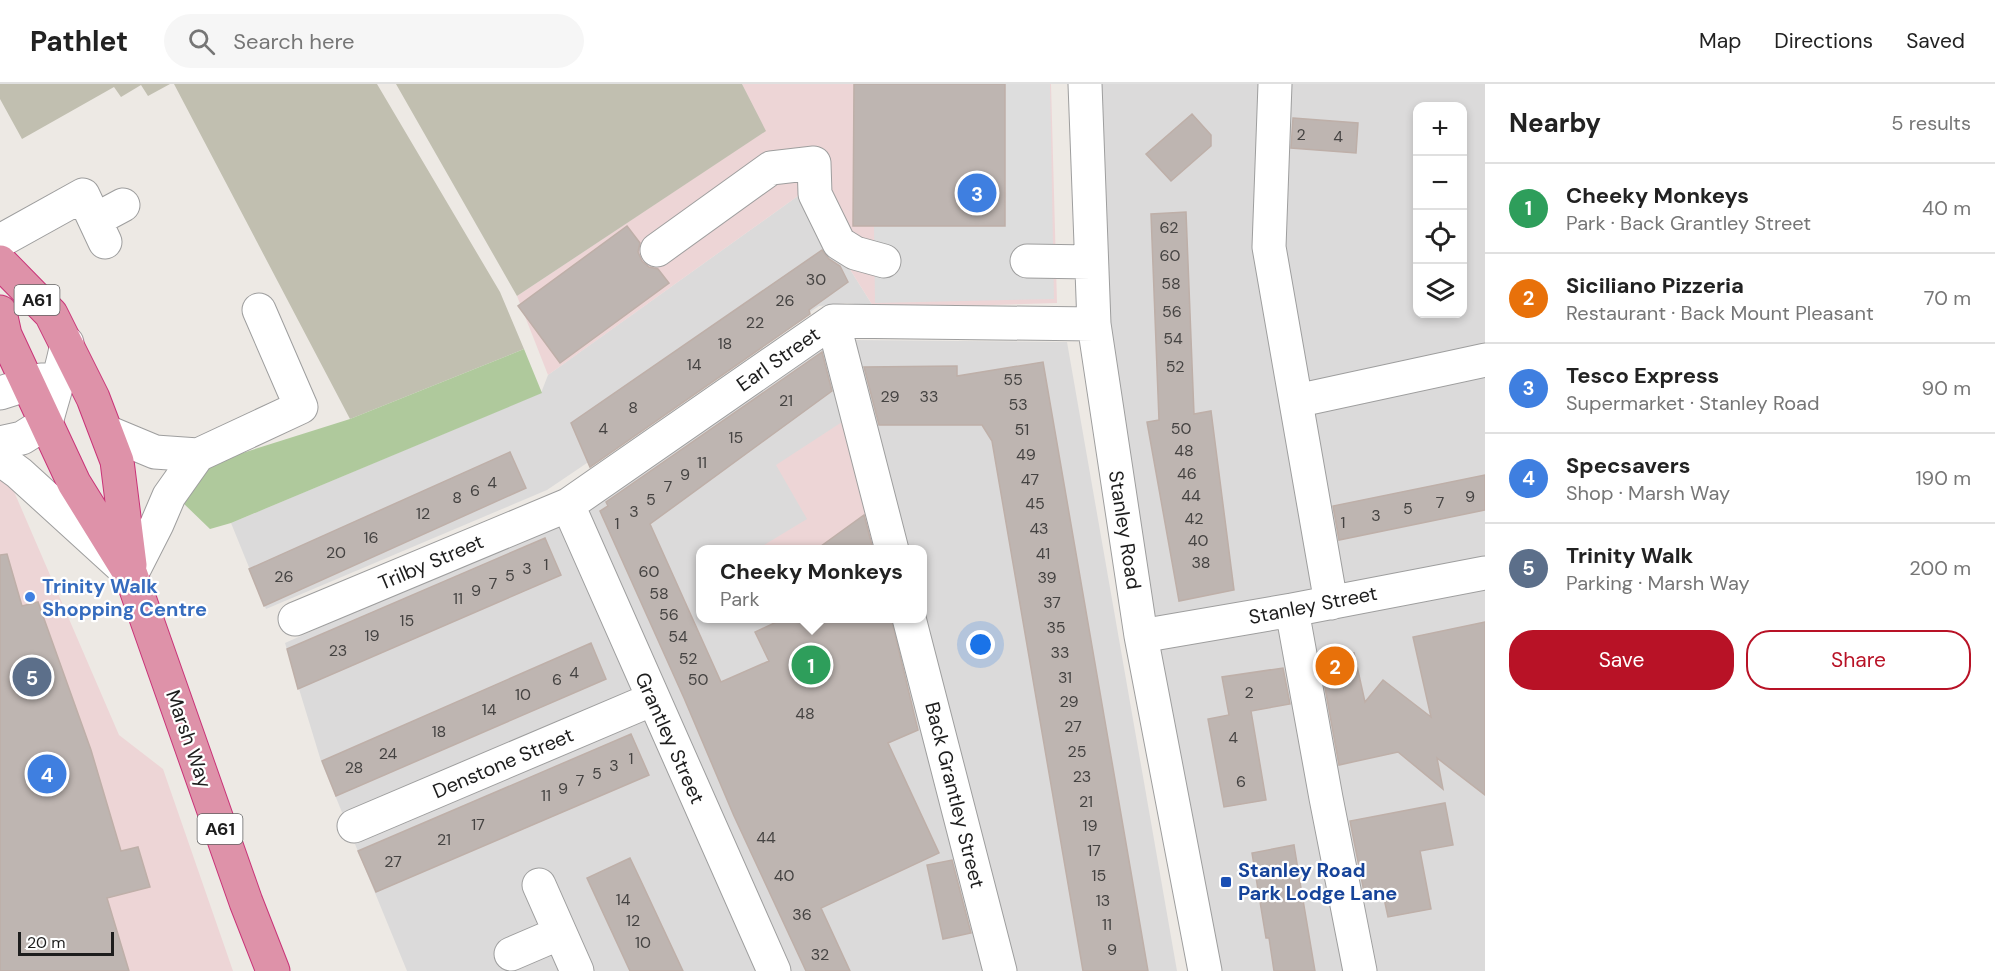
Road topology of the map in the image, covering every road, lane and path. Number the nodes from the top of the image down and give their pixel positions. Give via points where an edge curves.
1 (1085, 84) edge
2 (1275, 84) edge
3 (123, 205) dead end
4 (0, 241) edge
5 (657, 250) dead end
6 (884, 261) dead end
7 (1027, 261) dead end
8 (0, 262) edge
9 (1091, 262) junction
10 (259, 310) dead end
11 (0, 312) edge
12 (833, 321) junction
13 (1094, 324) junction
14 (67, 343) junction
15 (1485, 360) edge
16 (60, 380) junction
17 (14, 389) edge
18 (93, 398) junction
19 (1296, 401) junction
20 (46, 423) junction
21 (107, 432) junction
22 (0, 443) edge
23 (198, 455) junction
24 (0, 459) edge
25 (568, 505) junction
26 (891, 545) edge
27 (1485, 573) edge
28 (131, 575) junction
29 (1331, 603) junction
30 (1292, 610) junction
31 (295, 619) dead end
32 (910, 623) edge
33 (1141, 636) junction
34 (653, 699) junction
35 (354, 826) dead end
36 (539, 885) dead end
37 (560, 933) junction
38 (511, 954) dead end
39 (273, 971) edge
40 (577, 971) edge
41 (774, 971) edge
42 (1000, 971) edge
43 (1205, 971) edge
44 (1360, 971) edge

1 - 9 street, Stanley Road
2 - 19 street via 1269,247
3 - 4 street via 100,231 83,195
5 - 6 street via 771,168 814,163 815,194 839,243 855,254
7 - 9 street
8 - 14 highway, Marsh Way / A61 via 51,314
9 - 13 street, Stanley Road
10 - 23 street via 301,407
11 - 17 highway, Marsh Way / A61
12 - 13 street, Earl Street
12 - 25 street, Earl Street
12 - 26 street
13 - 33 street, Stanley Road
14 - 16 street
14 - 18 highway, Marsh Way / A61
15 - 19 street
16 - 17 street via 41,380
16 - 18 street
16 - 20 street
17 - 20 highway, Marsh Way / A61
18 - 21 highway, Marsh Way / A61
19 - 29 street
20 - 22 street via 22,438
20 - 28 highway, Marsh Way / A61 via 74,483
21 - 23 street via 155,452
21 - 28 highway, Marsh Way / A61 via 117,461
23 - 28 street via 169,496
24 - 28 street
25 - 31 street, Trilby Street
25 - 34 street, Grantley Street
27 - 29 street, Stanley Street
28 - 39 highway, Marsh Way / A61
29 - 30 street, Stanley Street
30 - 33 street, Stanley Street
30 - 44 street
32 - 42 street, Back Grantley Street
33 - 43 street, Stanley Road
34 - 35 street, Denstone Street
34 - 41 street, Grantley Street
36 - 37 street
37 - 38 street
37 - 40 street

